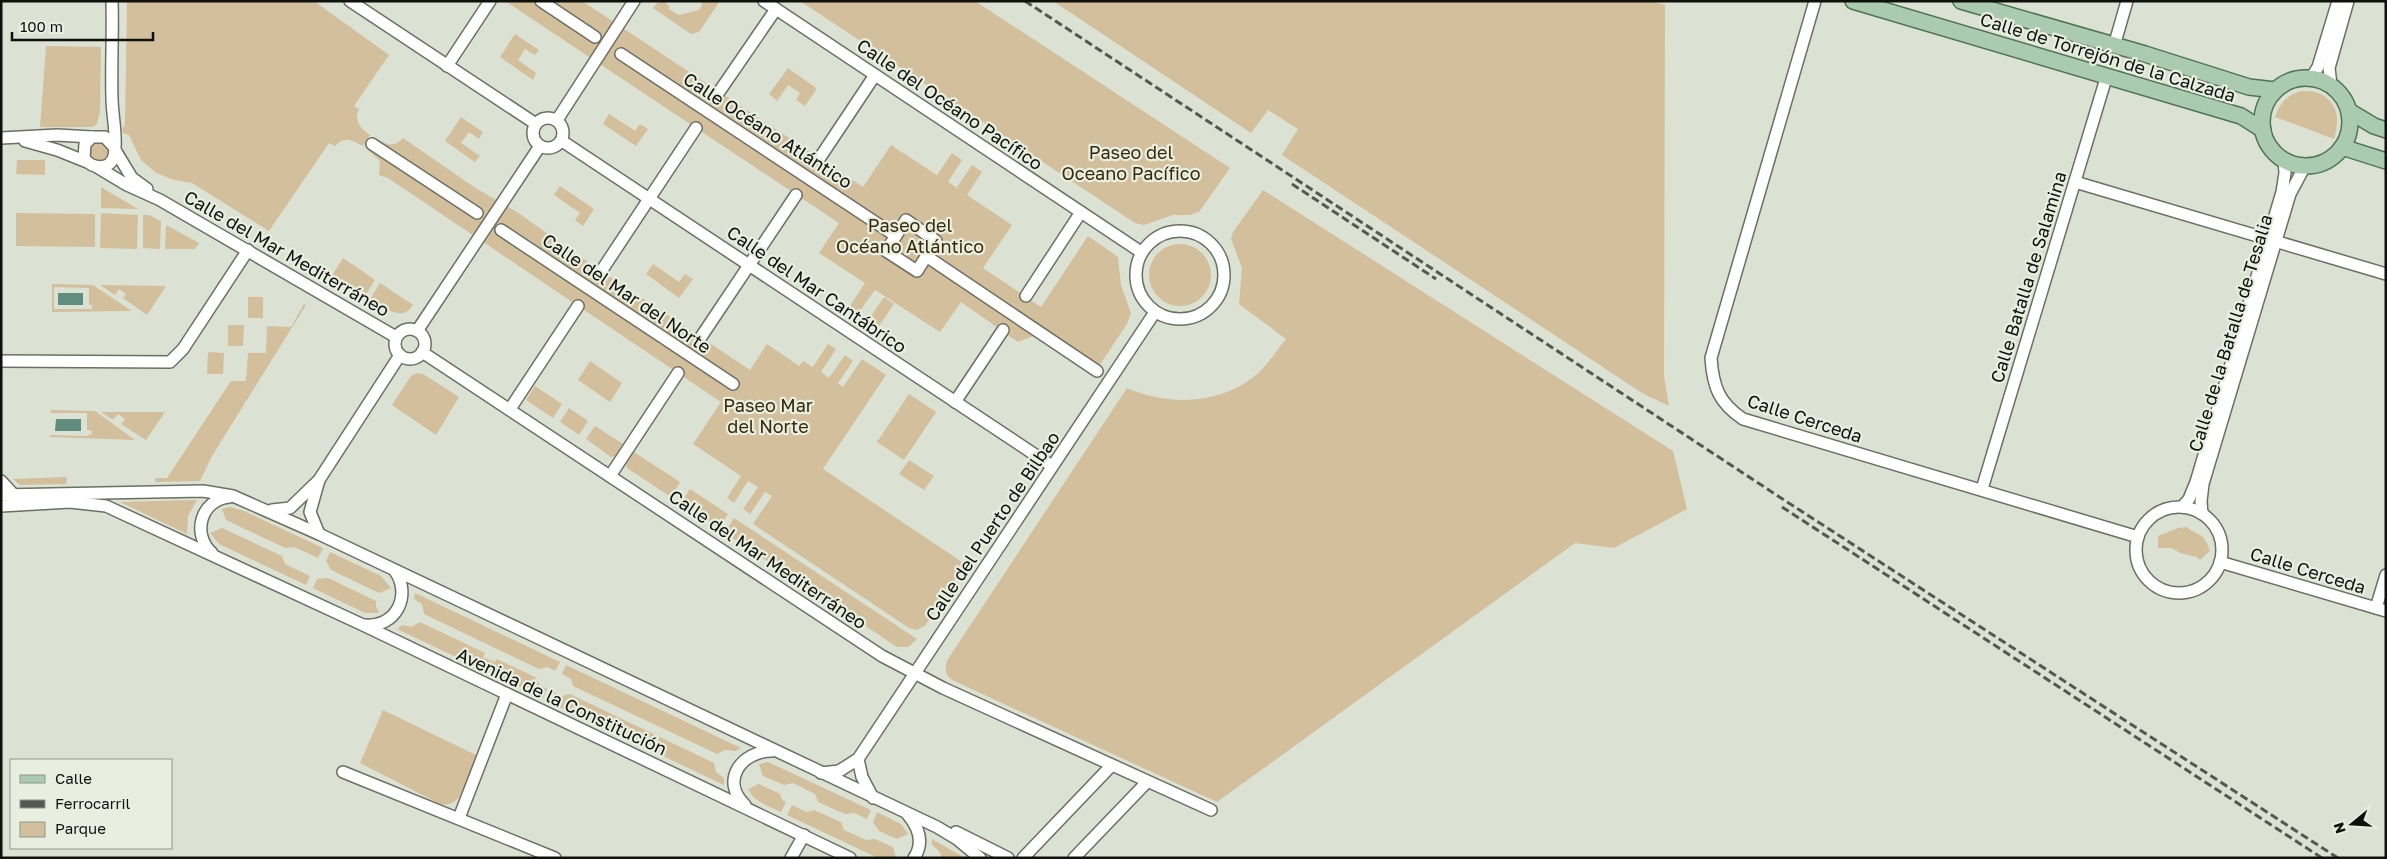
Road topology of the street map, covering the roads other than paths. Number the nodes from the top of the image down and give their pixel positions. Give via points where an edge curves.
1 (350, 1) edge
2 (490, 1) edge
3 (541, 1) edge
4 (764, 1) edge
5 (1815, 1) edge
6 (1853, 1) edge
7 (1961, 1) edge
8 (2127, 1) edge
9 (2338, 1) edge
10 (2348, 1) edge
11 (635, 3) edge
12 (113, 5) edge
13 (776, 9) junction
14 (595, 37) dead end
15 (2114, 46) junction
16 (621, 54) dead end
17 (447, 66) junction
18 (875, 75) junction
19 (2107, 75) junction
20 (2311, 78) junction
21 (2330, 85) junction
22 (2275, 90) junction
23 (719, 92) dead end
24 (112, 100) junction
25 (2349, 111) junction
26 (557, 120) junction
27 (536, 124) junction
28 (696, 128) dead end
29 (2263, 130) junction
30 (2386, 130) edge
31 (95, 136) junction
32 (1, 138) edge
33 (16, 138) junction
34 (562, 141) junction
35 (372, 144) dead end
36 (540, 146) junction
37 (2342, 147) junction
38 (114, 148) junction
39 (819, 158) dead end
40 (2284, 159) junction
41 (2386, 160) edge
42 (92, 165) junction
43 (2305, 166) junction
44 (2075, 182) junction
45 (796, 195) dead end
46 (649, 199) junction
47 (160, 200) junction
48 (1081, 212) junction
49 (477, 214) dead end
50 (501, 230) dead end
51 (896, 236) junction
52 (2271, 240) junction
53 (248, 250) junction
54 (1141, 252) junction
55 (926, 256) junction
56 (749, 265) junction
57 (602, 270) dead end
58 (2386, 274) edge
59 (1026, 296) dead end
60 (578, 306) dead end
61 (1155, 312) junction
62 (1002, 330) dead end
63 (417, 331) junction
64 (396, 337) junction
65 (701, 337) dead end
66 (422, 352) junction
67 (400, 355) junction
68 (1, 361) edge
69 (1097, 371) dead end
70 (678, 373) dead end
71 (733, 384) dead end
72 (955, 402) junction
73 (510, 410) junction
74 (1052, 466) junction
75 (610, 476) junction
76 (318, 480) junction
77 (1, 481) edge
78 (1982, 489) junction
79 (7, 494) edge
80 (233, 496) junction
81 (1, 506) edge
82 (2182, 507) junction
83 (268, 510) junction
84 (2202, 514) junction
85 (319, 534) junction
86 (2138, 537) junction
87 (213, 555) junction
88 (2220, 562) junction
89 (395, 571) junction
90 (2385, 577) edge
91 (2381, 610) edge
92 (363, 625) junction
93 (914, 674) junction
94 (507, 694) junction
95 (774, 751) junction
96 (858, 759) junction
97 (1111, 766) junction
98 (343, 772) dead end
99 (820, 773) junction
100 (1147, 782) junction
101 (873, 798) junction
102 (747, 807) junction
103 (1211, 810) dead end
104 (908, 815) junction
105 (460, 818) junction
106 (937, 827) junction
107 (804, 835) junction
108 (1027, 855) edge
109 (555, 858) edge
110 (791, 858) edge
111 (850, 858) edge
112 (914, 858) edge
113 (980, 858) edge
114 (1008, 858) edge
115 (1074, 858) edge

1 - 17 street
2 - 17 street
3 - 14 street
4 - 13 street, Calle del Océano Pacífico
5 - 78 street, Calle Cerceda via 1711,358 1713,377 1729,410 1743,420
6 - 19 main road, Calle de Torrejón de la Calzada
7 - 15 main road, Calle de Torrejón de la Calzada
8 - 15 street
9 - 20 street via 2318,67
10 - 21 street via 2329,68
11 - 26 street
12 - 24 street
13 - 18 street, Calle del Océano Pacífico
13 - 23 street
15 - 22 main road, Calle de Torrejón de la Calzada via 2249,87
16 - 51 street, Calle Océano Atlántico
17 - 27 street
18 - 39 street
18 - 48 street, Calle del Océano Pacífico
19 - 29 main road, Calle de Torrejón de la Calzada via 2241,116
19 - 44 street, Calle Batalla de Salamina
20 - 21 main road
20 - 22 main road via 2298,78
21 - 25 main road via 2342,96
22 - 29 main road via 2266,105
24 - 31 street via 108,121
24 - 38 street
25 - 30 main road
25 - 37 main road via 2349,134
26 - 27 street via 543,118
26 - 34 street via 563,128
27 - 36 street via 534,138
28 - 46 street
29 - 40 main road via 2270,147
31 - 33 street, Calle del Mar Mediterráneo
31 - 38 street via 108,138
31 - 42 street via 83,148
32 - 33 street, Calle del Mar Mediterráneo
33 - 42 street, Calle del Mar Mediterráneo
34 - 36 street via 550,148
34 - 46 street, Calle del Mar Cantábrico
35 - 49 street
36 - 63 street
37 - 41 main road
37 - 43 main road via 2326,161
38 - 42 street via 110,163
38 - 47 street, Calle del Mar Mediterráneo via 132,178
40 - 43 main road
40 - 52 street, Calle de la Batalla de Tesalia via 2282,192
42 - 47 street, Calle del Mar Mediterráneo
43 - 52 street, Calle de la Batalla de Tesalia
44 - 52 street
44 - 78 street, Calle Batalla de Salamina
45 - 56 street
46 - 56 street, Calle del Mar Cantábrico
46 - 57 street
47 - 53 street, Calle del Mar Mediterráneo
48 - 54 street, Calle del Océano Pacífico
48 - 59 street
50 - 71 street, Calle del Mar del Norte
51 - 55 street via 886,251 917,271
51 - 55 street via 906,220 936,240
52 - 58 street
52 - 82 street, Calle de la Batalla de Tesalia via 2196,482
52 - 84 street, Calle de la Batalla de Tesalia via 2204,484 2200,501
53 - 64 street, Calle del Mar Mediterráneo
53 - 68 street via 183,350 170,362
54 - 61 street via 1136,268 1136,285 1143,300
54 - 61 street via 1160,235 1184,230 1204,237 1222,261 1221,291 1217,300 1204,312 1180,320
55 - 69 street
56 - 65 street
56 - 72 street, Calle del Mar Cantábrico
60 - 73 street
61 - 74 street, Calle del Puerto de Bilbao
62 - 72 street
63 - 64 street via 407,329
63 - 66 street via 424,338
64 - 67 street via 395,347
66 - 67 street via 410,358
66 - 73 street, Calle del Mar Mediterráneo
67 - 76 street
70 - 75 street
72 - 74 street, Calle del Mar Cantábrico
73 - 75 street, Calle del Mar Mediterráneo
74 - 93 street, Calle del Puerto de Bilbao
75 - 93 street, Calle del Mar Mediterráneo
76 - 83 street via 290,508
76 - 85 street via 310,512
77 - 79 street
78 - 86 street, Calle Cerceda
79 - 80 street via 203,490
80 - 83 street
80 - 87 street via 214,502 202,518 202,538
81 - 87 street, Avenida de la Constitución via 70,502 106,506
82 - 84 street
82 - 86 street via 2155,514
83 - 85 street
84 - 88 street via 2219,535
85 - 89 street
86 - 88 street via 2137,555 2143,572 2163,589 2180,593 2198,588 2212,578
87 - 92 street, Avenida de la Constitución
88 - 91 street, Calle Cerceda
89 - 92 street via 403,589 399,608 384,622
89 - 95 street
90 - 91 street
92 - 94 street, Avenida de la Constitución
93 - 96 street, Calle del Puerto de Bilbao
93 - 97 street, Calle del Mar Mediterráneo
94 - 102 street, Avenida de la Constitución
94 - 105 street
95 - 99 street
95 - 102 street via 752,754 737,769 734,786
96 - 99 street, Calle del Puerto de Bilbao via 839,771
96 - 101 street via 862,777
97 - 100 street, Calle del Mar Mediterráneo
97 - 108 street
98 - 105 street
99 - 101 street
100 - 103 street, Calle del Mar Mediterráneo
100 - 115 street
101 - 104 street
102 - 107 street, Avenida de la Constitución
104 - 106 street
104 - 112 street via 915,822 920,838
105 - 109 street
106 - 113 street
106 - 114 street via 955,832
107 - 110 street
107 - 111 street, Avenida de la Constitución

